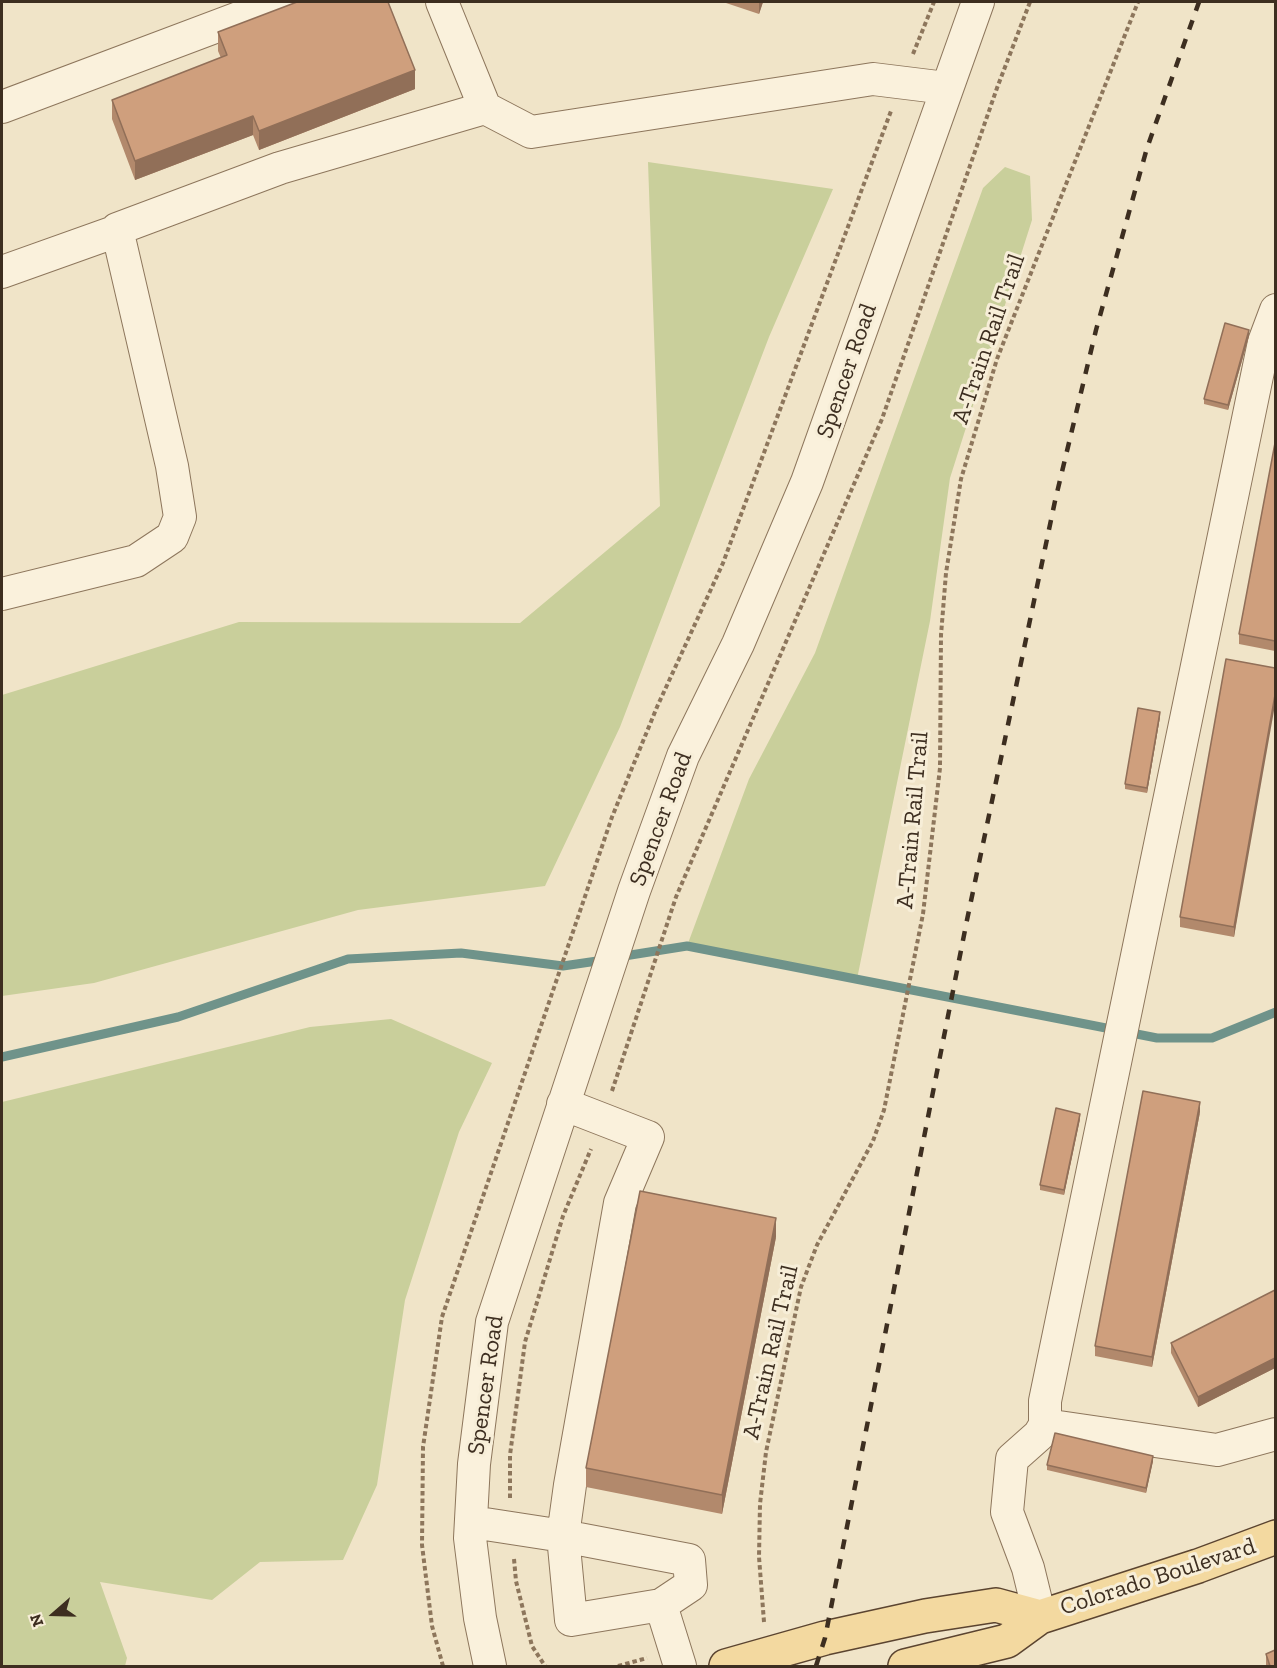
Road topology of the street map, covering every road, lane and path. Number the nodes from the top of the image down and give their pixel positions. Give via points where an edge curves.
1 (281, 2) edge
2 (442, 2) edge
3 (934, 2) edge
4 (978, 2) edge
5 (1030, 2) edge
6 (1138, 2) edge
7 (902, 83) junction
8 (946, 88) junction
9 (2, 106) edge
10 (485, 108) junction
11 (117, 231) junction
12 (2, 272) edge
13 (1275, 310) edge
14 (2, 594) edge
15 (538, 1030) dead end
16 (563, 1104) junction
17 (603, 1120) junction
18 (1045, 1425) junction
19 (1275, 1434) edge
20 (472, 1522) junction
21 (510, 1528) junction
22 (562, 1536) junction
23 (1275, 1537) edge
24 (661, 1605) junction
25 (1040, 1617) junction
26 (765, 1625) dead end
27 (490, 1666) edge
28 (545, 1666) edge
29 (680, 1666) edge
30 (726, 1666) edge
31 (905, 1666) edge

1 - 9 street
2 - 10 street
3 - 7 path
4 - 8 street, Spencer Road
5 - 17 path via 882,419 676,897
6 - 26 path, A-Train Rail Trail via 997,359 961,478 946,573 941,635 940,768 923,914 884,1110 873,1141 817,1245 801,1287 765,1462 759,1557
7 - 8 street
7 - 10 street via 873,79 531,132
7 - 15 path via 723,563 612,817
8 - 16 street, Spencer Road via 807,482 738,644 683,756
10 - 11 street via 280,168
11 - 12 street
11 - 14 street via 172,466 180,518 172,537 136,561
13 - 18 street via 1264,342 1115,1060 1045,1401
16 - 17 street
16 - 20 street, Spencer Road via 492,1322 474,1464
17 - 21 path via 563,1216 525,1342 510,1455
17 - 22 street via 648,1137 620,1203
18 - 19 street via 1217,1450
18 - 25 street via 1012,1458 1007,1512
20 - 21 street
20 - 27 street, Spencer Road via 470,1538
21 - 22 street
21 - 28 path via 516,1581 532,1646
22 - 24 street via 571,1620
22 - 24 street via 689,1560 691,1585
23 - 25 main road, Colorado Boulevard
24 - 29 street
25 - 30 main road, Colorado Boulevard via 996,1605 825,1638
25 - 31 main road, Colorado Boulevard via 1006,1641

